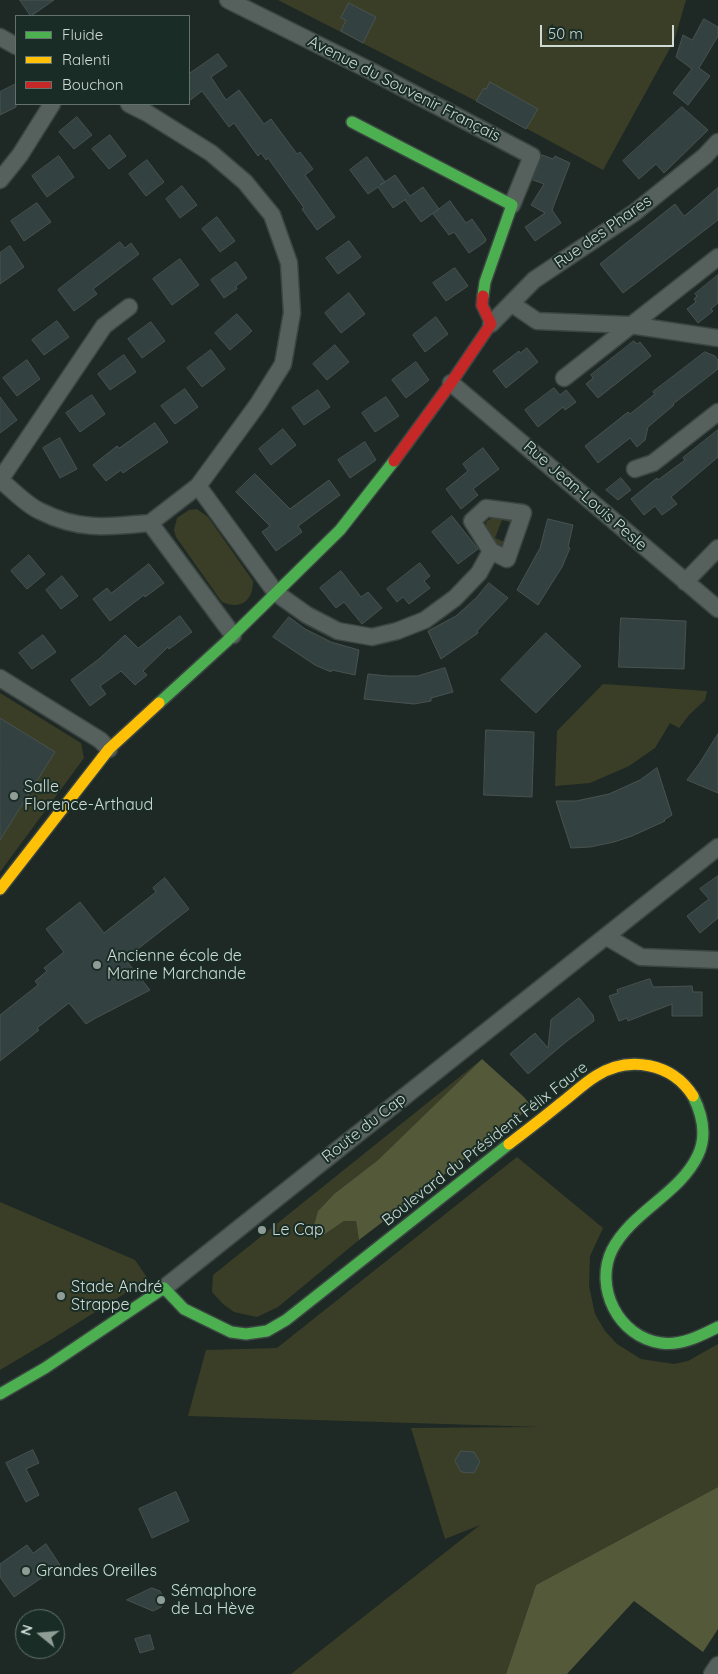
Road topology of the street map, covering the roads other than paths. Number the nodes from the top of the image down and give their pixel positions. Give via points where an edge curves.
1 (228, 0) edge
2 (0, 37) edge
3 (15, 45) edge
4 (51, 105) edge
5 (131, 105) edge
6 (352, 122) dead end
7 (718, 142) edge
8 (20, 155) junction
9 (0, 169) edge
10 (0, 180) edge
11 (512, 205) junction
12 (718, 257) edge
13 (512, 304) junction
14 (129, 307) dead end
15 (491, 324) junction
16 (630, 325) junction
17 (718, 338) edge
18 (564, 378) dead end
19 (451, 383) junction
20 (718, 412) edge
21 (635, 469) dead end
22 (0, 480) edge
23 (198, 486) junction
24 (150, 523) junction
25 (718, 548) edge
26 (491, 551) dead end
27 (685, 582) junction
28 (276, 593) junction
29 (718, 609) edge
30 (232, 635) junction
31 (0, 678) edge
32 (109, 749) junction
33 (718, 847) edge
34 (0, 889) edge
35 (607, 937) junction
36 (718, 960) edge
37 (164, 1288) junction
38 (718, 1327) edge
39 (0, 1394) edge
40 (718, 1665) edge
41 (712, 1674) edge

1 - 11 street, Avenue du Souvenir Français via 532,156
2 - 3 street
4 - 8 street
5 - 23 street via 211,153 245,182 272,215 289,263 292,312 282,364 258,404
6 - 11 street
7 - 13 street, Rue des Phares via 634,213 534,280
8 - 9 street
8 - 10 street
11 - 15 street via 485,282 482,305
12 - 16 street
13 - 15 street, Rue des Phares
13 - 16 street via 537,321
14 - 22 street via 104,326
15 - 19 street
16 - 17 street
16 - 18 street
19 - 27 street, Rue Jean-Louis Pesle
19 - 28 street via 340,530
20 - 21 street via 652,463
22 - 24 street via 38,511 76,525 110,527
23 - 24 street
23 - 28 street
24 - 30 street
25 - 27 street
26 - 28 street via 479,573 455,598 425,620 372,637 338,631 307,615
27 - 29 street, Rue Jean-Louis Pesle
28 - 30 street
30 - 32 street
31 - 32 street via 100,740
32 - 34 street
33 - 35 street, Route du Cap
35 - 36 street via 641,957
35 - 37 street, Route du Cap
37 - 38 street, Boulevard du Président Félix Faure via 184,1309 231,1332 267,1331 286,1320 596,1076 619,1065 632,1063 660,1068 683,1082 700,1110 702,1140 688,1172 613,1248 607,1263 607,1292 612,1307 627,1328 652,1342 674,1344 695,1340
37 - 39 street, Route du Cap via 45,1368
40 - 41 street

